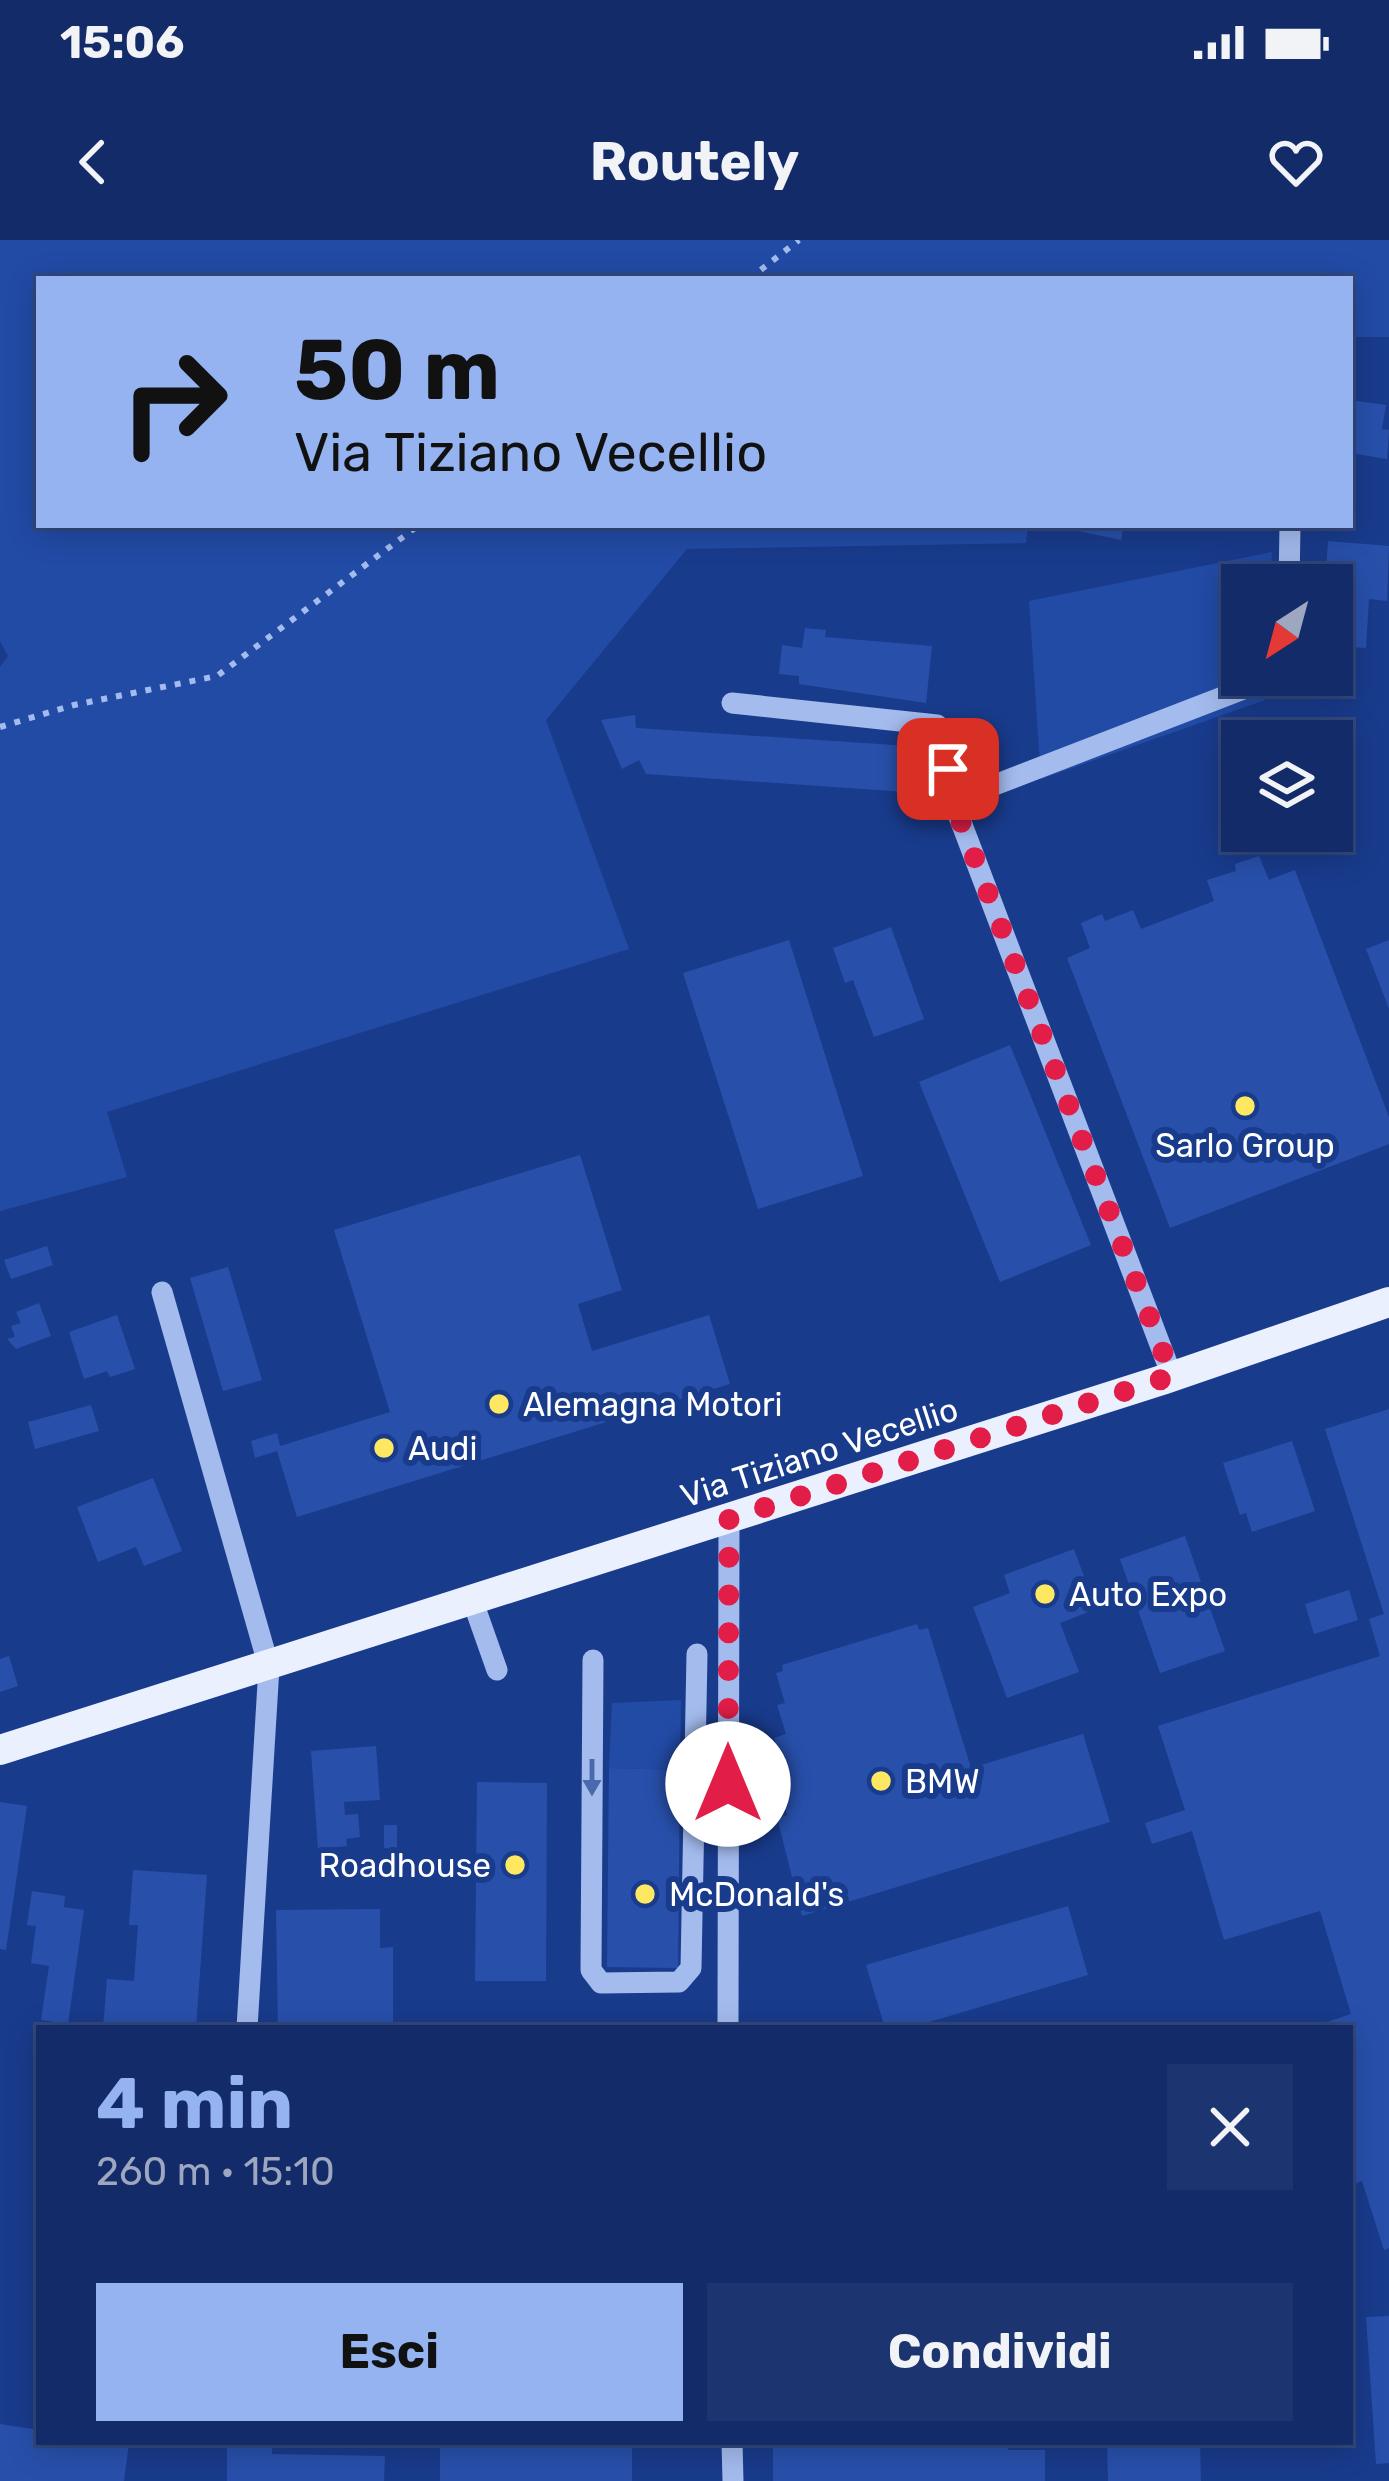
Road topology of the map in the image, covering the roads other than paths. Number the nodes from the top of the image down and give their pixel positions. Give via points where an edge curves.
1 (1290, 528) edge
2 (1289, 564) edge
3 (1226, 696) edge
4 (731, 703) dead end
5 (953, 801) junction
6 (162, 1292) dead end
7 (1389, 1301) edge
8 (1172, 1376) junction
9 (729, 1519) junction
10 (473, 1602) junction
11 (697, 1654) dead end
12 (593, 1660) dead end
13 (269, 1667) junction
14 (497, 1670) dead end
15 (0, 1750) edge
16 (247, 2025) edge
17 (728, 2025) edge
18 (732, 2445) edge
19 (733, 2481) edge

1 - 2 street
3 - 5 street
4 - 5 street via 937,725
5 - 8 street
6 - 13 street
7 - 8 main road, Via Tiziano Vecellio
8 - 9 main road, Via Tiziano Vecellio
9 - 10 main road, Via Tiziano Vecellio
9 - 17 street
10 - 13 main road, Via Tiziano Vecellio
10 - 14 street
12 -> 11 street via 591,1970 601,1983 679,1982 691,1968
13 - 15 main road, Via Tiziano Vecellio
13 - 16 street
18 - 19 street

